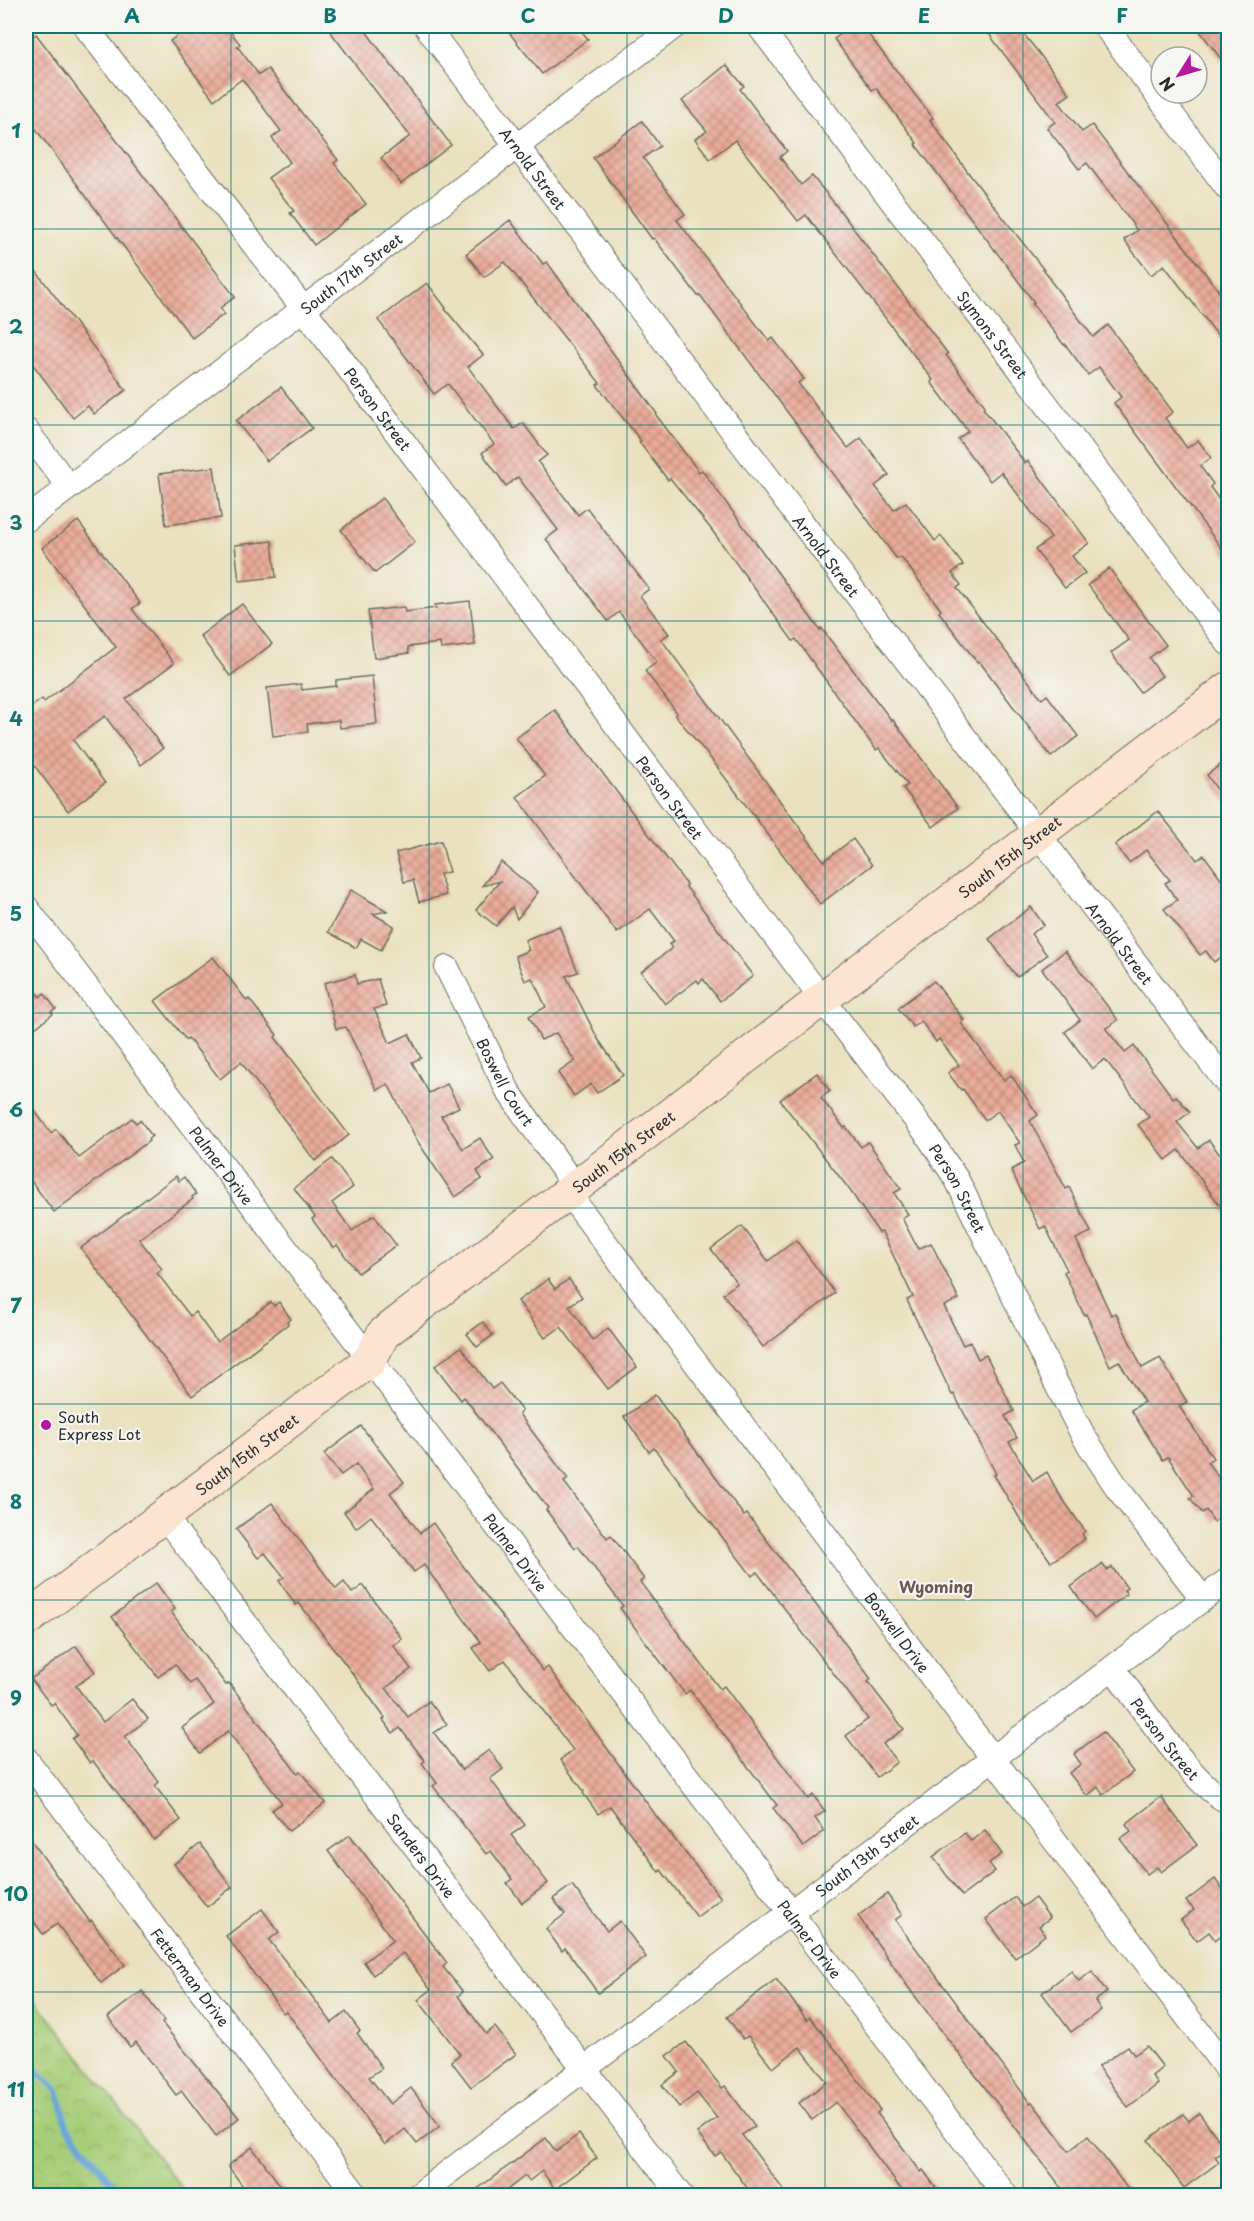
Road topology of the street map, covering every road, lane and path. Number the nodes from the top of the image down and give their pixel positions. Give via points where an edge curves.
1 (85, 26) edge
2 (426, 26) edge
3 (675, 26) edge
4 (759, 26) edge
5 (1105, 26) edge
6 (517, 146) junction
7 (1228, 189) edge
8 (303, 308) junction
9 (26, 430) edge
10 (69, 487) junction
11 (26, 520) edge
12 (1228, 643) edge
13 (1228, 689) edge
14 (1038, 834) junction
15 (26, 907) edge
16 (447, 968) dead end
17 (822, 999) junction
18 (1228, 1085) edge
19 (572, 1190) junction
20 (370, 1360) junction
21 (164, 1516) junction
22 (1228, 1580) edge
23 (1203, 1599) junction
24 (26, 1620) edge
25 (1113, 1668) junction
26 (993, 1758) junction
27 (26, 1759) edge
28 (1228, 1801) edge
29 (791, 1912) junction
30 (584, 2069) junction
31 (1228, 2071) edge
32 (357, 2196) edge
33 (417, 2196) edge
34 (681, 2196) edge
35 (1006, 2196) edge

1 - 8 street, Person Street
2 - 6 street, Arnold Street
3 - 6 street, South 17th Street
4 - 12 street, Symons Street
5 - 7 street
6 - 8 street, South 17th Street
6 - 14 street, Arnold Street
8 - 10 street, South 17th Street
8 - 17 street, Person Street
9 - 10 street
10 - 11 street, South 17th Street
13 - 14 main road, South 15th Street
14 - 17 main road, South 15th Street
14 - 18 street, Arnold Street
15 - 20 street, Palmer Drive
16 - 19 street, Boswell Court via 508,1091
17 - 19 main road, South 15th Street
17 - 23 street, Person Street via 926,1133 957,1180 1084,1437 1118,1489
19 - 20 main road, South 15th Street via 383,1334
19 - 26 street, Boswell Drive
20 - 21 main road, South 15th Street
20 - 29 street, Palmer Drive
21 - 24 main road, South 15th Street
21 - 30 street, Sanders Drive
22 - 23 street, South 13th Street
23 - 25 street, South 13th Street
25 - 26 street, South 13th Street
25 - 28 street, Person Street via 1193,1774
26 - 29 street, South 13th Street
26 - 31 street, Boswell Drive
27 - 32 street, Fetterman Drive
29 - 30 street, South 13th Street
29 - 35 street, Palmer Drive
30 - 33 street, South 13th Street
30 - 34 street, Sanders Drive

